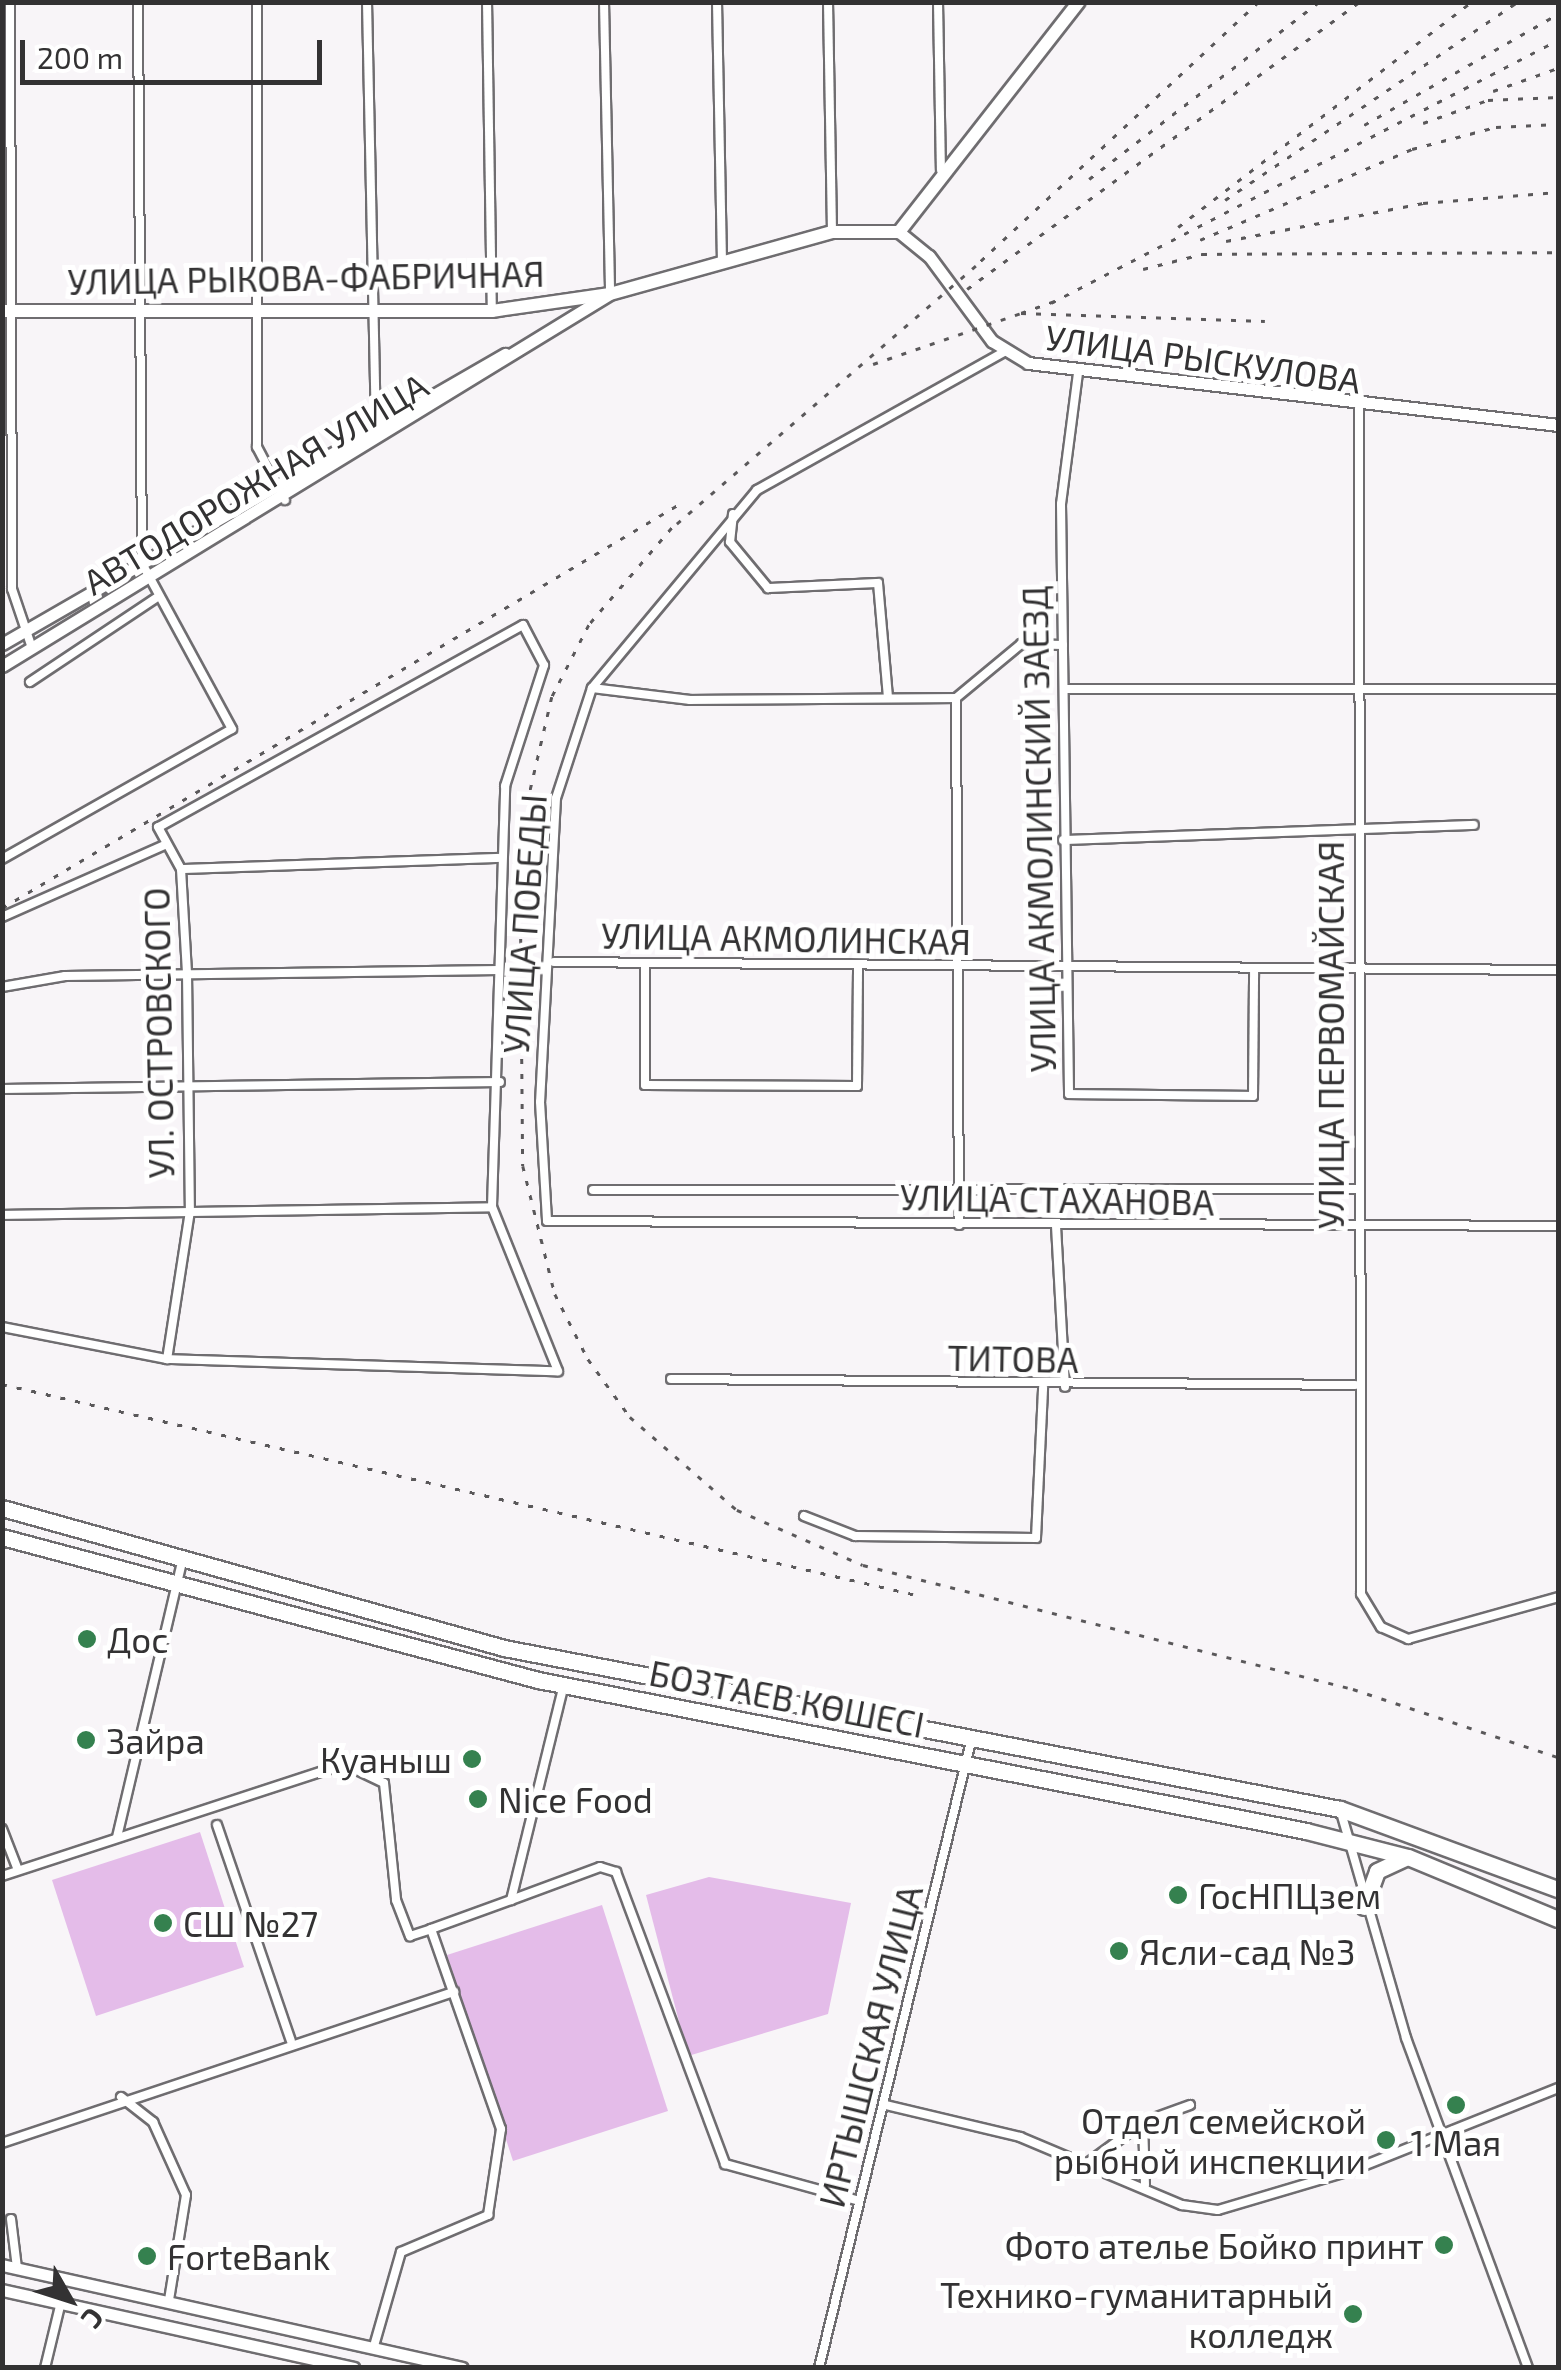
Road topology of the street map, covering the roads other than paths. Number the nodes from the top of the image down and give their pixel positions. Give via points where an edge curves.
1 (10, 2) edge
2 (138, 2) edge
3 (257, 2) edge
4 (367, 2) edge
5 (487, 2) edge
6 (604, 2) edge
7 (717, 2) edge
8 (828, 2) edge
9 (938, 2) edge
10 (1078, 2) edge
11 (941, 170) junction
12 (832, 232) junction
13 (899, 232) junction
14 (722, 262) junction
15 (610, 294) junction
16 (143, 309) junction
17 (260, 309) junction
18 (372, 310) junction
19 (7, 311) edge
20 (492, 311) junction
21 (532, 343) junction
22 (1004, 352) junction
23 (1078, 373) junction
24 (1360, 408) junction
25 (376, 423) junction
26 (1558, 425) edge
27 (274, 481) junction
28 (285, 500) junction
29 (733, 514) junction
30 (178, 541) junction
31 (188, 558) junction
32 (142, 564) junction
33 (148, 583) junction
34 (156, 598) junction
35 (522, 625) joint
36 (24, 631) junction
37 (2, 644) edge
38 (1063, 645) junction
39 (32, 648) junction
40 (2, 666) edge
41 (30, 682) dead end
42 (592, 688) junction
43 (1064, 689) junction
44 (1362, 689) junction
45 (1558, 690) edge
46 (888, 697) junction
47 (956, 698) junction
48 (1474, 825) dead end
49 (1358, 831) junction
50 (1064, 840) junction
51 (167, 844) junction
52 (499, 858) junction
53 (2, 859) edge
54 (181, 868) junction
55 (2, 917) edge
56 (554, 962) junction
57 (1356, 964) junction
58 (645, 966) junction
59 (1065, 966) junction
60 (858, 968) junction
61 (958, 969) junction
62 (499, 970) junction
63 (1254, 970) junction
64 (1558, 970) edge
65 (188, 973) junction
66 (2, 987) edge
67 (500, 1082) junction
68 (186, 1085) junction
69 (2, 1090) edge
70 (960, 1188) junction
71 (1360, 1189) junction
72 (593, 1190) dead end
73 (492, 1207) junction
74 (190, 1211) junction
75 (2, 1215) edge
76 (555, 1222) joint
77 (959, 1225) junction
78 (1056, 1226) junction
79 (1558, 1226) edge
80 (1357, 1230) junction
81 (2, 1327) edge
82 (166, 1359) junction
83 (671, 1379) dead end
84 (1355, 1386) junction
85 (1043, 1387) junction
86 (1065, 1387) junction
87 (2, 1508) edge
88 (804, 1516) dead end
89 (2, 1538) edge
90 (182, 1563) junction
91 (175, 1588) junction
92 (1558, 1597) edge
93 (564, 1686) junction
94 (972, 1737) junction
95 (967, 1764) junction
96 (1340, 1809) junction
97 (217, 1825) dead end
98 (2, 1829) edge
99 (117, 1837) junction
100 (1344, 1841) junction
101 (1408, 1857) junction
102 (18, 1870) junction
103 (2, 1876) edge
104 (1558, 1888) edge
105 (512, 1900) junction
106 (1364, 1907) junction
107 (1558, 1919) edge
108 (431, 1929) junction
109 (454, 1992) junction
110 (291, 2041) junction
111 (1558, 2088) edge
112 (121, 2096) junction
113 (886, 2105) junction
114 (1190, 2105) dead end
115 (1143, 2122) junction
116 (1442, 2136) junction
117 (2, 2142) edge
118 (1085, 2165) junction
119 (1144, 2186) junction
120 (859, 2200) junction
121 (11, 2219) dead end
122 (2, 2265) edge
123 (17, 2268) junction
124 (2, 2290) edge
125 (168, 2300) junction
126 (61, 2302) junction
127 (374, 2346) junction
128 (282, 2352) junction
129 (45, 2368) edge
130 (279, 2368) edge
131 (353, 2368) edge
132 (462, 2368) edge
133 (819, 2368) edge
134 (1528, 2368) edge

1 - 19 street
2 - 16 street
3 - 17 street
4 - 18 street
5 - 20 street
6 - 15 street
7 - 14 street
8 - 12 street
9 - 11 street
10 - 11 main road
11 - 13 main road
12 - 13 main road, УЛИЦА РЫКОВА-ФАБРИЧНАЯ
12 - 14 main road, УЛИЦА РЫКОВА-ФАБРИЧНАЯ
13 - 22 main road, УЛИЦА РЫСКУЛОВА via 929,256
14 - 15 main road, УЛИЦА РЫКОВА-ФАБРИЧНАЯ
15 - 20 main road, УЛИЦА РЫКОВА-ФАБРИЧНАЯ
15 - 21 main road, АВТОДОРОЖНАЯ УЛИЦА
16 - 17 main road, УЛИЦА РЫКОВА-ФАБРИЧНАЯ
16 - 19 main road, УЛИЦА РЫКОВА-ФАБРИЧНАЯ
16 - 32 street
17 - 18 main road, УЛИЦА РЫКОВА-ФАБРИЧНАЯ
17 - 27 street via 257,447
18 - 20 main road, УЛИЦА РЫКОВА-ФАБРИЧНАЯ
18 - 25 street
19 - 36 street via 12,589
21 - 25 main road, АВТОДОРОЖНАЯ УЛИЦА
21 - 28 main road, АВТОДОРОЖНАЯ УЛИЦА
22 - 23 main road, УЛИЦА РЫСКУЛОВА
22 - 29 street, УЛИЦА ПОБЕДЫ via 756,490
23 - 24 main road, УЛИЦА РЫСКУЛОВА
23 - 38 street, УЛИЦА АКМОЛИНСКИЙ ЗАЕЗД via 1061,504
24 - 26 main road, УЛИЦА РЫСКУЛОВА
24 - 44 street, УЛИЦА ПЕРВОМАЙСКАЯ
25 - 27 main road, АВТОДОРОЖНАЯ УЛИЦА
27 - 28 street
27 - 30 main road, АВТОДОРОЖНАЯ УЛИЦА
28 - 31 main road, АВТОДОРОЖНАЯ УЛИЦА
29 - 42 street, УЛИЦА ПОБЕДЫ
29 - 46 street via 730,542 768,588 878,583
30 - 31 street
30 - 32 main road, АВТОДОРОЖНАЯ УЛИЦА
31 - 33 main road, АВТОДОРОЖНАЯ УЛИЦА
32 - 33 street
32 - 36 main road, АВТОДОРОЖНАЯ УЛИЦА
33 - 34 street
33 - 39 main road, АВТОДОРОЖНАЯ УЛИЦА
34 - 41 street
34 - 53 street via 231,734
35 - 51 street, УЛ. ОСТРОВСКОГО via 158,827
35 - 52 street, УЛИЦА ПОБЕДЫ via 544,665 505,786
36 - 37 main road, АВТОДОРОЖНАЯ УЛИЦА
36 - 39 street
38 - 43 street, УЛИЦА АКМОЛИНСКИЙ ЗАЕЗД
38 - 47 street via 1021,644
39 - 40 main road, АВТОДОРОЖНАЯ УЛИЦА
42 - 46 street via 690,700
42 - 56 street, УЛИЦА ПОБЕДЫ via 556,798
43 - 44 street
43 - 50 street, УЛИЦА АКМОЛИНСКИЙ ЗАЕЗД
44 - 45 street
44 - 49 street, УЛИЦА ПЕРВОМАЙСКАЯ
46 - 47 street
47 - 61 street
48 - 49 street
49 - 50 street
49 - 57 street, УЛИЦА ПЕРВОМАЙСКАЯ
50 - 59 street, УЛИЦА АКМОЛИНСКИЙ ЗАЕЗД
51 - 54 street, УЛ. ОСТРОВСКОГО
51 - 55 street
52 - 54 street
52 - 62 street, УЛИЦА ПОБЕДЫ
54 - 65 street, УЛ. ОСТРОВСКОГО
56 - 58 street, УЛИЦА АКМОЛИНСКАЯ
56 - 76 street, УЛИЦА ПОБЕДЫ via 540,1102 546,1218
57 - 63 street, УЛИЦА АКМОЛИНСКАЯ
57 - 64 street, УЛИЦА АКМОЛИНСКАЯ
57 - 71 street, УЛИЦА ПЕРВОМАЙСКАЯ
58 - 60 street, УЛИЦА АКМОЛИНСКАЯ
58 - 60 street via 645,1085 664,1086 857,1086
59 - 61 street, УЛИЦА АКМОЛИНСКАЯ
59 - 63 street, УЛИЦА АКМОЛИНСКАЯ
59 - 63 street, УЛИЦА АКМОЛИНСКИЙ ЗАЕЗД via 1069,1094 1253,1096
60 - 61 street, УЛИЦА АКМОЛИНСКАЯ
61 - 70 street
62 - 65 street
62 - 67 street, УЛИЦА ПОБЕДЫ
65 - 66 street
65 - 68 street, УЛ. ОСТРОВСКОГО
67 - 68 street
67 - 73 street, УЛИЦА ПОБЕДЫ
68 - 69 street
68 - 74 street, УЛ. ОСТРОВСКОГО
70 - 71 street
70 - 72 street
70 - 77 street
71 - 80 street, УЛИЦА ПЕРВОМАЙСКАЯ
73 - 74 street
73 - 82 street, УЛИЦА ПОБЕДЫ via 558,1371
74 - 75 street
74 - 82 street, УЛ. ОСТРОВСКОГО
76 - 77 street, УЛИЦА СТАХАНОВА
77 - 78 street, УЛИЦА СТАХАНОВА
78 - 80 street, УЛИЦА СТАХАНОВА
78 - 86 street
79 - 80 street, УЛИЦА СТАХАНОВА
80 - 84 street, УЛИЦА ПЕРВОМАЙСКАЯ
81 - 82 street
83 - 85 street, ТИТОВА
84 - 86 street, ТИТОВА
84 - 92 street, УЛИЦА ПЕРВОМАЙСКАЯ via 1361,1594 1381,1627 1408,1639
85 - 86 street, ТИТОВА
85 - 88 street via 1036,1538 855,1536
87 - 90 highway, БОЗТАЕВ КӨШЕСІ
89 - 91 highway, БОЗТАЕВ КӨШЕСІ
90 - 91 street
90 - 94 highway, БОЗТАЕВ КӨШЕСІ via 504,1648
91 - 93 highway, БОЗТАЕВ КӨШЕСІ
91 - 99 street
93 - 95 highway, БОЗТАЕВ КӨШЕСІ
93 - 105 street
94 - 95 street, ИРТЫШСКАЯ УЛИЦА
94 - 96 highway, БОЗТАЕВ КӨШЕСІ
95 - 100 highway, БОЗТАЕВ КӨШЕСІ
95 - 113 street, ИРТЫШСКАЯ УЛИЦА
96 - 100 street
96 - 104 highway, БОЗТАЕВ КӨШЕСІ
97 - 110 street
98 - 102 street
99 - 102 street
99 - 108 street via 326,1764 361,1766 390,1799 391,1877 410,1936
100 - 101 highway, БОЗТАЕВ КӨШЕСІ
100 - 106 street
101 - 106 highway via 1376,1871
101 - 107 highway, БОЗТАЕВ КӨШЕСІ
102 - 103 street
105 - 108 street
105 - 120 street via 600,1867 616,1872 725,2164
106 - 116 street
108 - 109 street
109 - 110 street
109 - 127 street via 502,2130 487,2176 488,2216 400,2252
110 - 112 street
111 - 116 street
112 - 117 street
112 - 125 street via 153,2122 186,2194
113 - 118 street via 1020,2136
113 - 120 street, ИРТЫШСКАЯ УЛИЦА
114 - 115 street
115 - 118 street
115 - 119 street
116 - 119 street via 1218,2210
116 - 134 street
118 - 119 street
120 - 133 street, ИРТЫШСКАЯ УЛИЦА
121 - 123 street
122 - 123 main road
123 - 125 main road
124 - 126 main road
125 - 127 main road
126 - 128 main road
126 - 129 street
127 - 132 main road
128 - 130 street
128 - 131 main road

